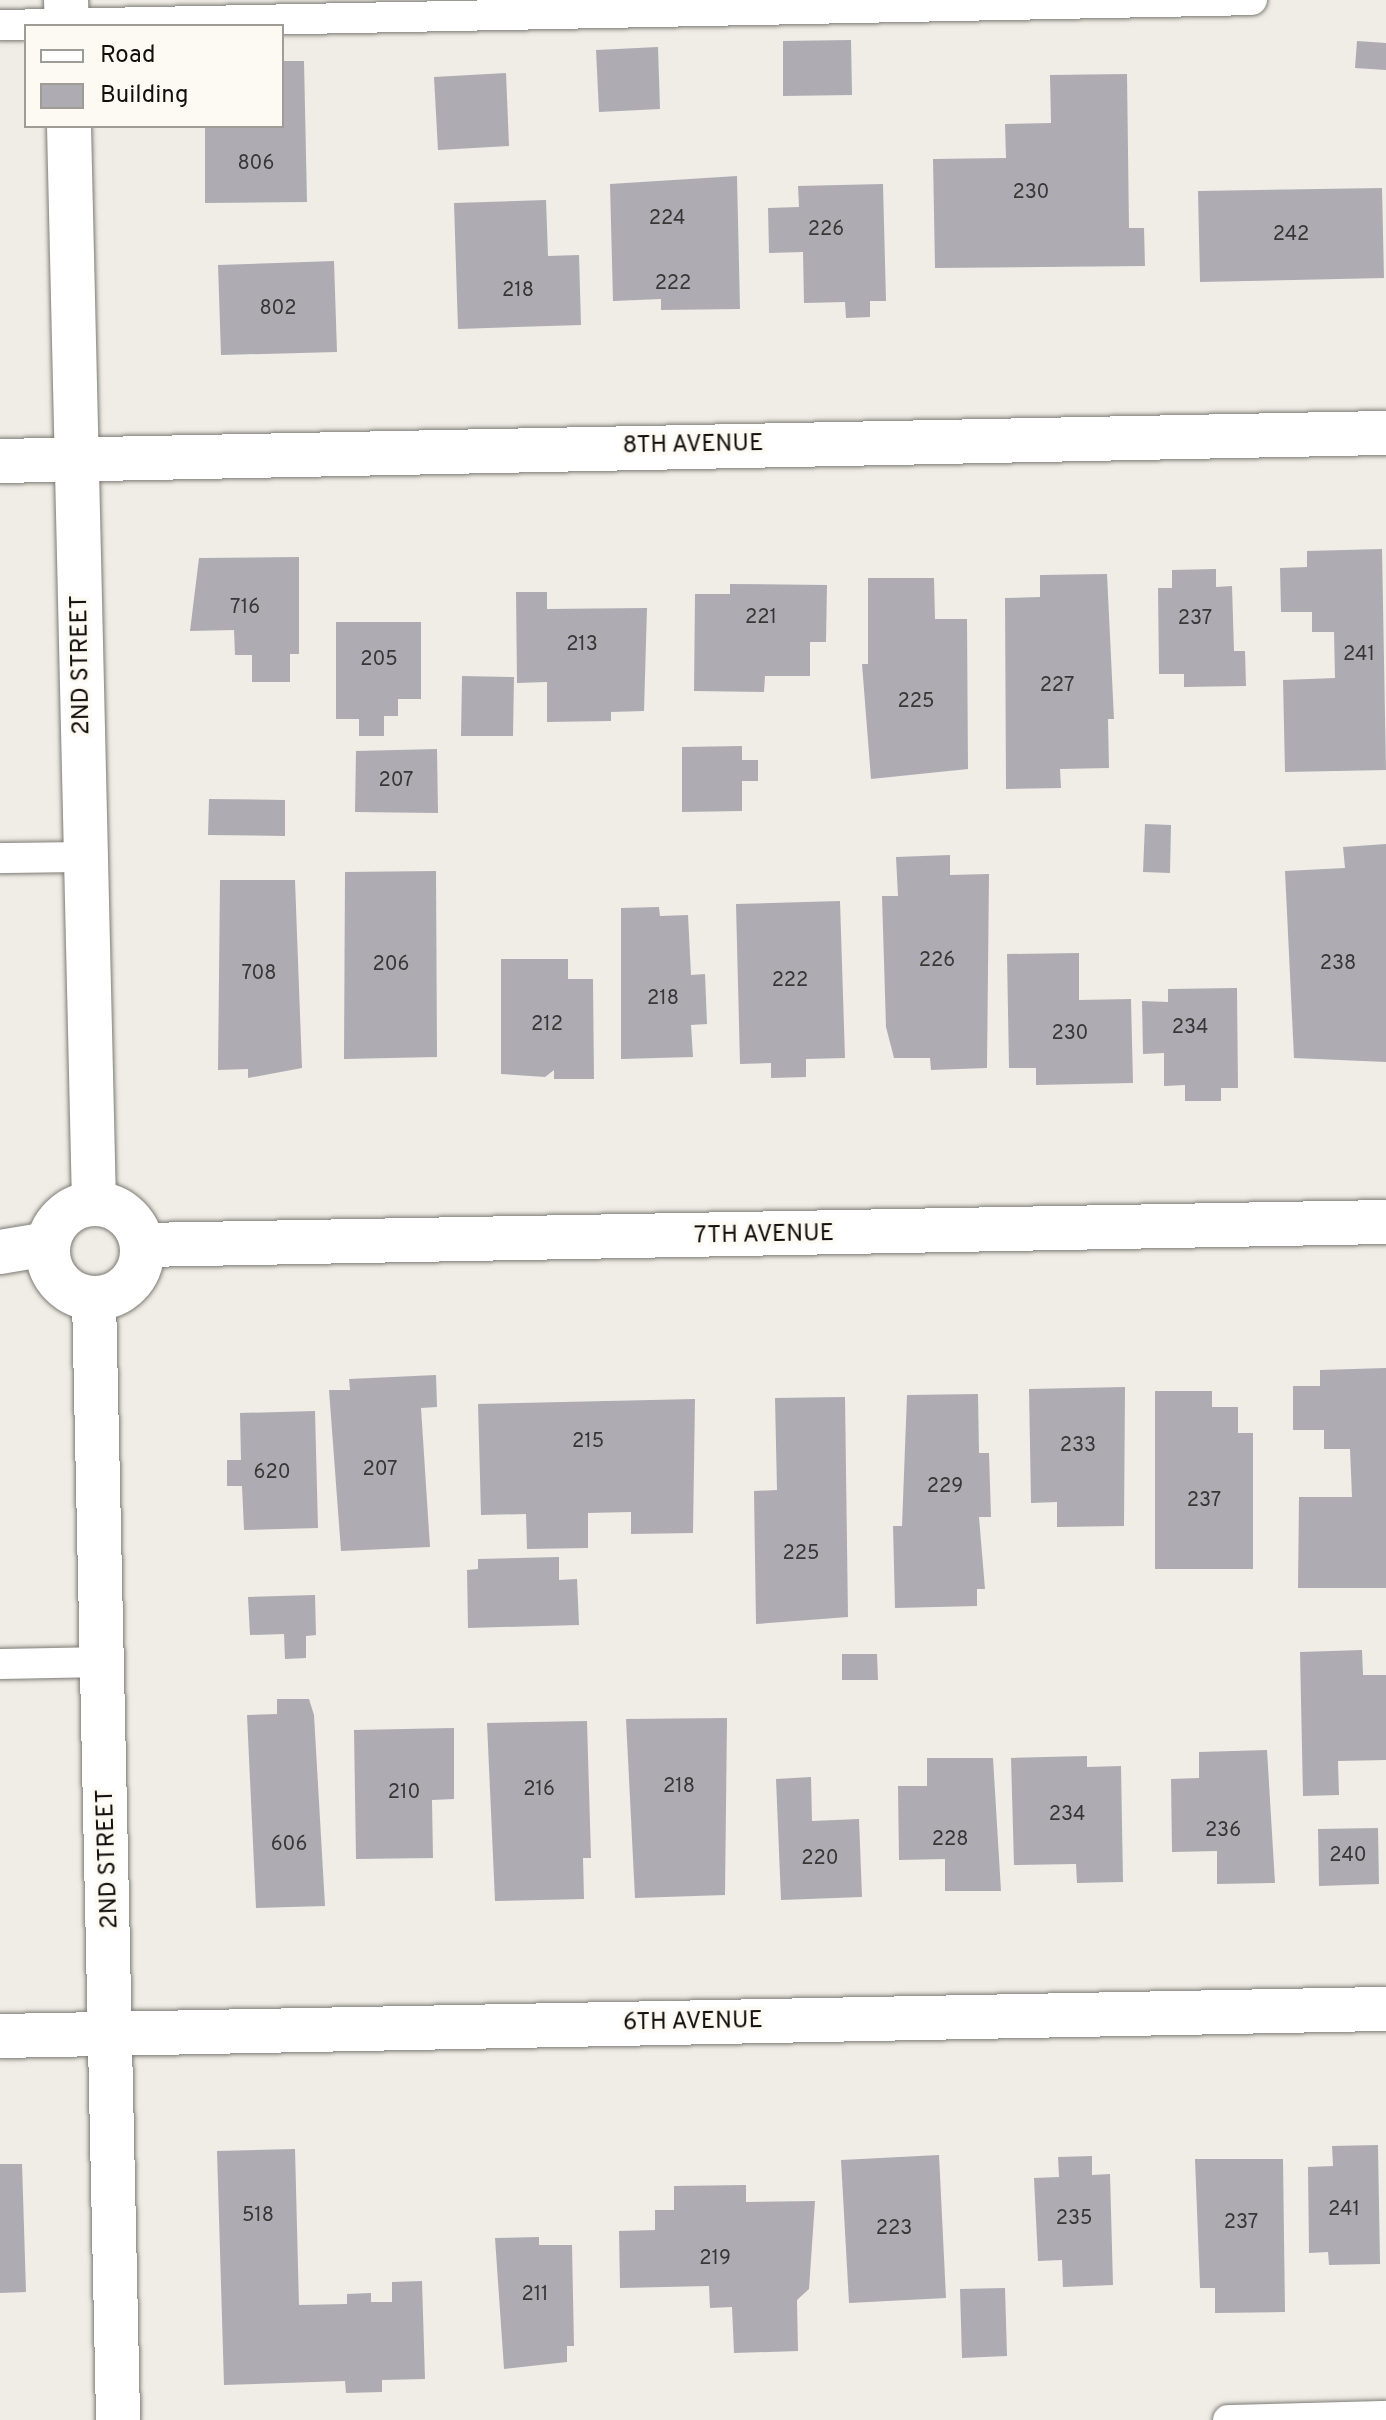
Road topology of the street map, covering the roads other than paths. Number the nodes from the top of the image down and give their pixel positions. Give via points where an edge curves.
1 (1252, 0) edge
2 (66, 17) edge
3 (0, 25) edge
4 (69, 128) edge
5 (1386, 433) edge
6 (77, 459) junction
7 (0, 461) edge
8 (85, 857) junction
9 (0, 858) edge
10 (94, 1204) junction
11 (1386, 1222) edge
12 (48, 1244) junction
13 (142, 1245) junction
14 (0, 1252) edge
15 (94, 1298) junction
16 (103, 1662) junction
17 (0, 1664) edge
18 (1386, 2009) edge
19 (114, 2034) junction
20 (0, 2036) edge
21 (1386, 2416) edge
22 (118, 2420) edge
23 (1228, 2420) edge

1 - 2 lane
2 - 3 lane
4 - 6 street, 2ND STREET
5 - 6 street, 8TH AVENUE
6 - 7 street, 8TH AVENUE
6 - 8 street, 2ND STREET
8 - 9 lane
8 - 10 street, 2ND STREET
10 - 12 street via 61,1218
10 - 13 street via 129,1217
11 - 13 street, 7TH AVENUE
12 - 14 street
12 - 15 street via 54,1275
13 - 15 street via 130,1282
15 - 16 street, 2ND STREET
16 - 17 lane
16 - 19 street, 2ND STREET
18 - 19 street, 6TH AVENUE
19 - 20 street, 6TH AVENUE
19 - 22 street, 2ND STREET
21 - 23 lane

